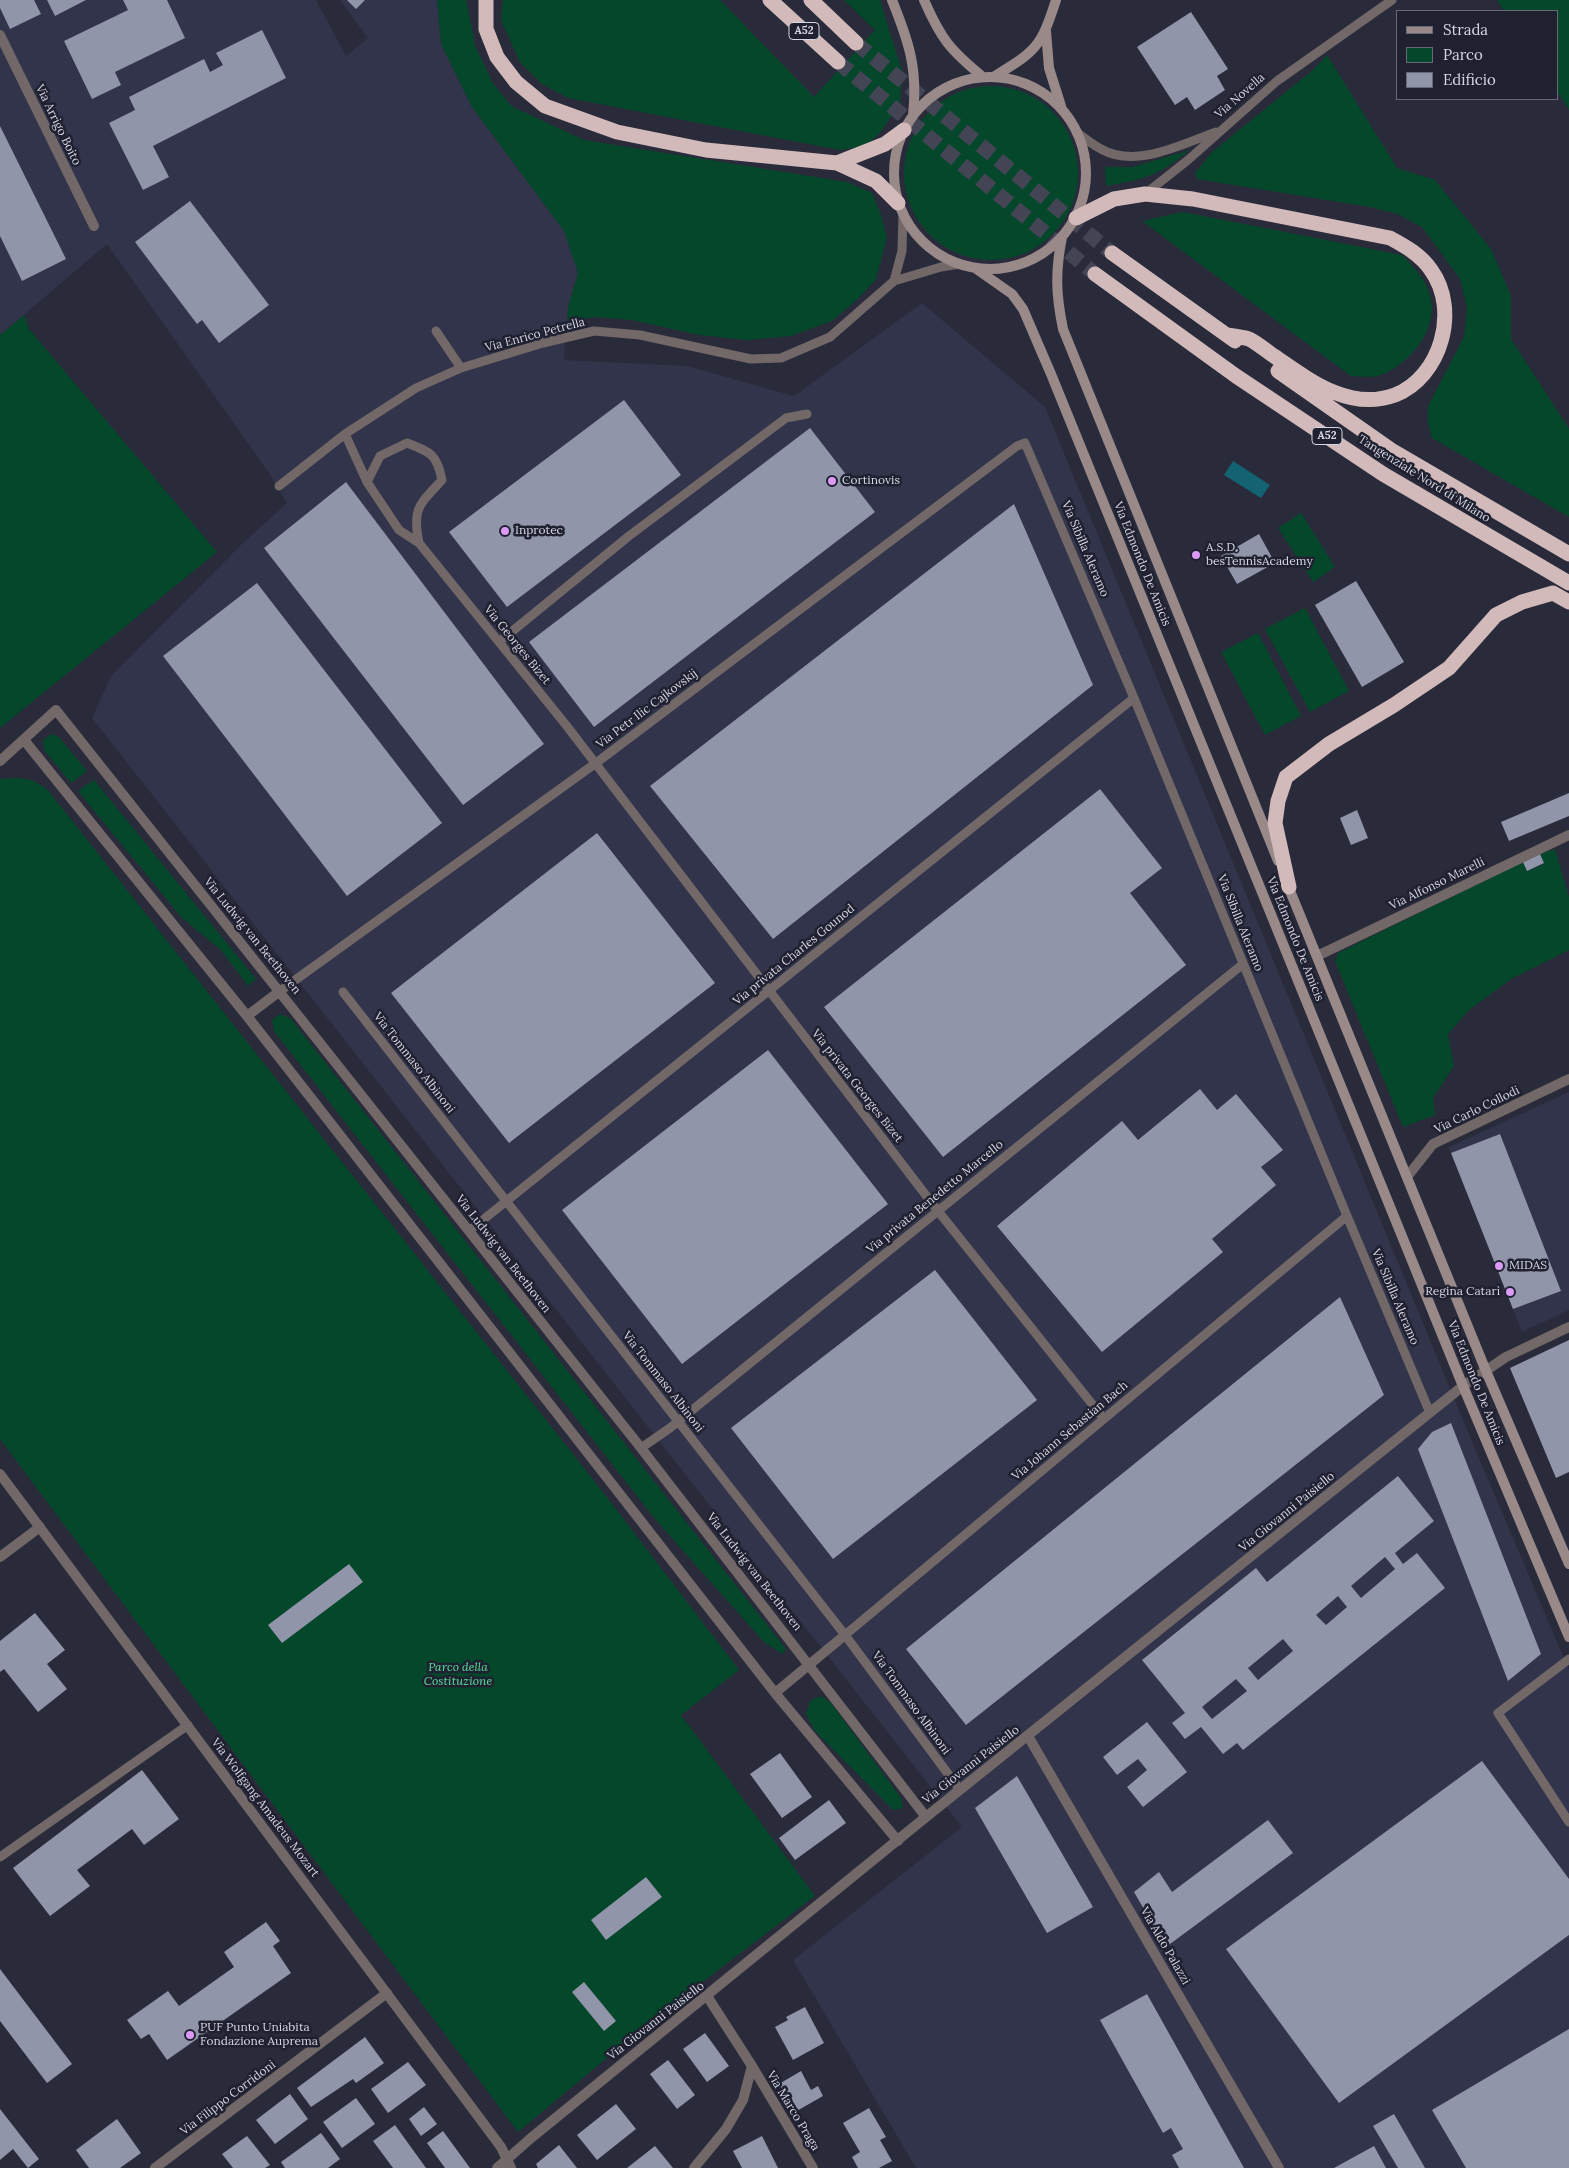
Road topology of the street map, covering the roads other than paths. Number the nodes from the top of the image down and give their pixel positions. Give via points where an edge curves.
1 (486, 0) edge
2 (770, 0) edge
3 (810, 0) edge
4 (892, 0) edge
5 (924, 0) edge
6 (1056, 0) edge
7 (1392, 0) edge
8 (1046, 31) junction
9 (0, 36) edge
10 (856, 43) tunnel mouth
11 (838, 62) tunnel mouth
12 (983, 76) junction
13 (994, 76) junction
14 (1062, 107) junction
15 (913, 115) junction
16 (904, 130) junction
17 (1220, 130) junction
18 (1079, 134) junction
19 (837, 163) junction
20 (1145, 194) junction
21 (901, 208) junction
22 (1076, 218) junction
23 (94, 226) dead end
24 (1062, 238) junction
25 (1112, 253) tunnel mouth
26 (960, 264) junction
27 (975, 268) junction
28 (1095, 274) tunnel mouth
29 (894, 281) junction
30 (436, 331) dead end
31 (1227, 335) junction
32 (462, 368) junction
33 (807, 414) dead end
34 (345, 434) junction
35 (1025, 443) joint
36 (367, 482) junction
37 (278, 486) dead end
38 (419, 543) junction
39 (1569, 554) edge
40 (1569, 583) edge
41 (1569, 602) edge
42 (499, 642) junction
43 (1134, 698) junction
44 (24, 740) junction
45 (0, 761) edge
46 (596, 763) junction
47 (1569, 835) edge
48 (1289, 887) junction
49 (1316, 956) junction
50 (1243, 964) junction
51 (280, 991) junction
52 (768, 991) junction
53 (343, 992) dead end
54 (247, 1016) junction
55 (1569, 1079) edge
56 (1407, 1177) junction
57 (506, 1201) junction
58 (938, 1211) junction
59 (1347, 1216) junction
60 (469, 1231) junction
61 (1569, 1327) edge
62 (1486, 1371) junction
63 (1463, 1386) junction
64 (1430, 1413) junction
65 (1104, 1419) junction
66 (678, 1421) junction
67 (641, 1448) junction
68 (0, 1474) edge
69 (40, 1527) junction
70 (0, 1557) edge
71 (1569, 1564) edge
72 (845, 1635) junction
73 (1569, 1637) edge
74 (1569, 1659) edge
75 (810, 1664) junction
76 (774, 1693) junction
77 (188, 1725) junction
78 (1028, 1736) junction
79 (960, 1790) junction
80 (926, 1817) junction
81 (1569, 1822) edge
82 (898, 1840) junction
83 (0, 1857) edge
84 (387, 1994) junction
85 (707, 1996) junction
86 (752, 2066) junction
87 (509, 2163) edge
88 (155, 2168) edge
89 (497, 2168) edge
90 (694, 2168) edge
91 (813, 2168) edge
92 (1280, 2168) edge

1 - 19 highway via 486,29 496,58 516,82 545,106 616,132 706,150
2 - 11 highway, A52
3 - 10 highway, A52
4 - 15 main road via 912,57 916,87
5 - 12 main road via 942,39
6 - 8 main road
7 - 17 lane, Via Novella via 1276,80
8 - 13 main road via 1030,54
8 - 14 main road via 1049,68
9 - 23 street, Via Arrigo Boito
12 - 13 main road
12 - 15 main road via 943,89
13 - 14 main road via 1033,86
14 - 18 main road
15 - 16 main road
16 - 19 highway via 885,144
16 - 21 main road via 894,167
17 - 18 lane via 1150,155 1122,155 1102,150
17 - 20 lane, Via Novella
18 - 22 main road via 1087,169 1086,188
19 - 21 highway via 876,181
20 - 22 highway via 1114,199
20 - 31 highway via 1193,198 1390,238 1412,250 1432,270 1441,293 1445,317 1442,342 1430,366 1416,383 1394,395 1367,400 1347,398 1307,378 1249,339
21 - 26 main road via 921,240
21 - 29 lane via 902,251
22 - 24 main road
24 - 27 main road via 1028,262 1002,268
24 - 48 main road, Via Edmondo De Amicis via 1056,264 1056,295 1063,329
25 - 31 highway, Tangenziale Nord di Milano / A52
26 - 27 main road
26 - 29 lane, Via Enrico Petrella
27 - 63 main road, Via Edmondo De Amicis via 1012,294 1023,309 1048,366
28 - 40 highway, Tangenziale Nord di Milano / A52 via 1236,376 1383,474
29 - 32 lane, Via Enrico Petrella via 830,337 781,358 751,359 640,335 594,331
30 - 32 lane
31 - 39 highway, Tangenziale Nord di Milano / A52 via 1391,450
32 - 34 lane, Via Enrico Petrella via 416,388
33 - 42 lane via 786,418 630,536
34 - 36 lane
34 - 37 lane, Via Enrico Petrella
35 - 43 lane, Via Sibilla Aleramo
35 - 46 lane, Via Petr Ilic Cajkovskij
36 - 38 lane, Via Georges Bizet via 399,530
36 - 38 lane, Via Georges Bizet via 380,456 407,443 431,453 439,464 442,480 420,504 414,521
38 - 42 lane, Via Georges Bizet
41 - 48 highway via 1553,593 1522,602 1496,615 1449,668 1329,744 1286,777 1278,800 1276,823
42 - 46 lane, Via Georges Bizet
43 - 50 lane, Via Sibilla Aleramo
43 - 52 lane, Via privata Charles Gounod
44 - 45 street
44 - 51 street, Via Ludwig van Beethoven via 56,710
44 - 54 street
46 - 51 lane, Via Petr Ilic Cajkovskij
46 - 52 lane, Via privata Georges Bizet
47 - 49 street, Via Alfonso Marelli
48 - 49 main road, Via Edmondo De Amicis
49 - 56 main road, Via Edmondo De Amicis
50 - 58 lane, Via privata Benedetto Marcello
50 - 59 lane, Via Sibilla Aleramo
51 - 54 street
51 - 60 street, Via Ludwig van Beethoven
52 - 57 lane, Via privata Charles Gounod
52 - 58 lane, Via privata Georges Bizet
53 - 57 lane, Via Tommaso Albinoni
54 - 76 street
55 - 56 street, Via Carlo Collodi via 1433,1144
56 - 62 main road, Via Edmondo De Amicis
57 - 60 lane, Via privata Charles Gounod
57 - 66 lane, Via Tommaso Albinoni
58 - 65 lane, Via privata Georges Bizet
58 - 66 lane, Via privata Benedetto Marcello
59 - 64 lane, Via Sibilla Aleramo
59 - 65 lane, Via Johann Sebastian Bach
60 - 67 street, Via Ludwig van Beethoven
61 - 62 street, Via Giovanni Paisiello via 1506,1357
62 - 63 street, Via Giovanni Paisiello
62 - 71 main road, Via Edmondo De Amicis
63 - 64 street, Via Giovanni Paisiello
63 - 73 main road, Via Edmondo De Amicis
64 - 78 street, Via Giovanni Paisiello
65 - 72 lane, Via Johann Sebastian Bach
66 - 67 lane, Via privata Benedetto Marcello
66 - 72 lane, Via Tommaso Albinoni
67 - 75 street, Via Ludwig van Beethoven
68 - 69 street, Via Wolfgang Amadeus Mozart
69 - 70 street
69 - 77 street, Via Wolfgang Amadeus Mozart
72 - 75 street, Via Johann Sebastian Bach
72 - 79 lane, Via Tommaso Albinoni
74 - 81 lane via 1498,1713
75 - 76 street, Via Johann Sebastian Bach
75 - 80 street, Via Ludwig van Beethoven
76 - 82 street
77 - 83 lane
77 - 84 street, Via Wolfgang Amadeus Mozart
78 - 79 street, Via Giovanni Paisiello
78 - 92 street, Via Aldo Palazzi
79 - 80 street, Via Giovanni Paisiello
80 - 82 street, Via Giovanni Paisiello
82 - 85 street, Via Giovanni Paisiello
84 - 87 street, Via Wolfgang Amadeus Mozart
84 - 88 street, Via Filippo Corridoni
85 - 86 street, Via Marco Praga
85 - 87 street, Via Giovanni Paisiello
86 - 90 street via 743,2100 726,2129
86 - 91 street, Via Marco Praga
87 - 89 street, Via Giovanni Paisiello

